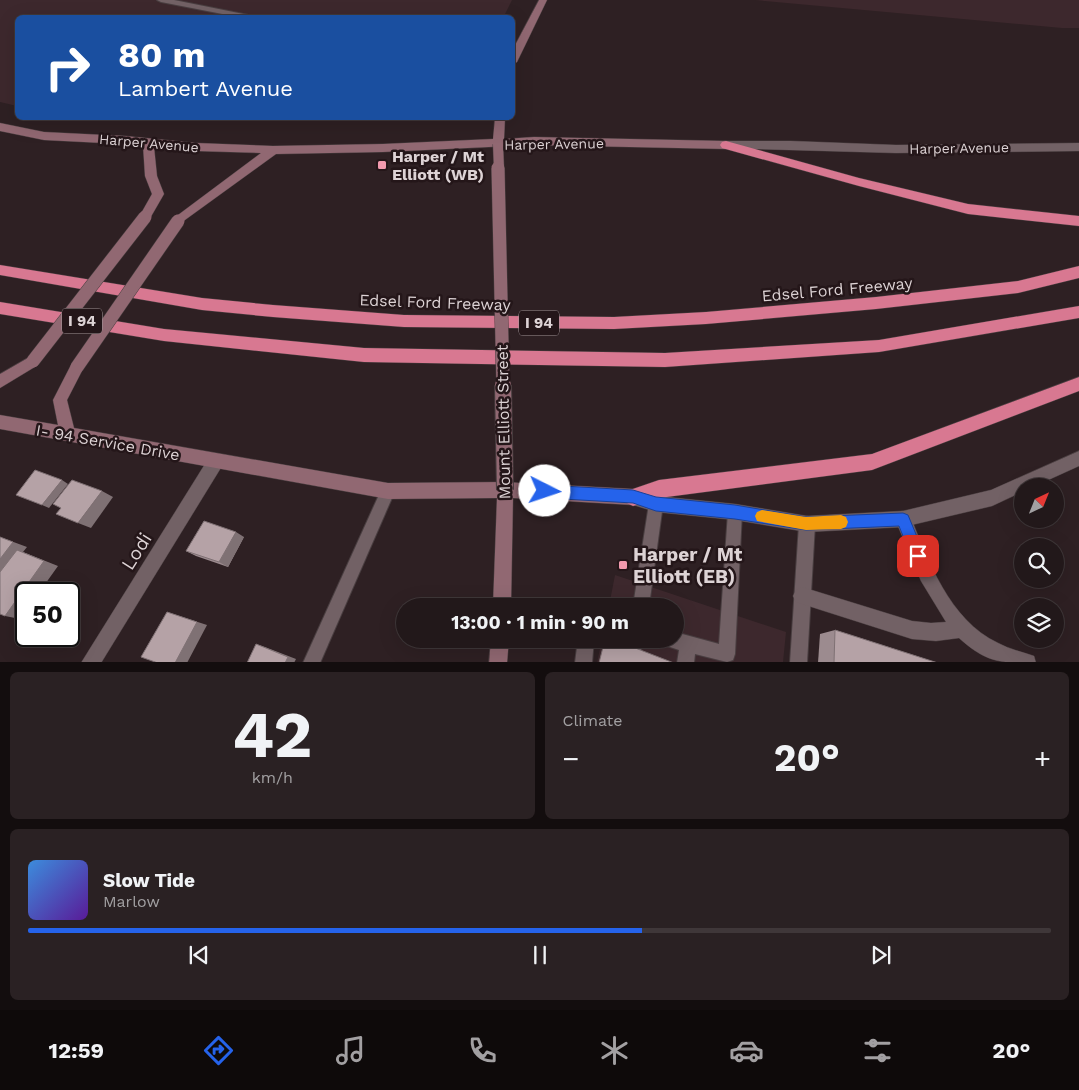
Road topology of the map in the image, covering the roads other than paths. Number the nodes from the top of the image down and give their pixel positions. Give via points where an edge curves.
1 (161, 0) edge
2 (543, 0) edge
3 (243, 15) edge
4 (515, 56) edge
5 (500, 120) edge
6 (0, 127) edge
7 (148, 143) junction
8 (498, 144) junction
9 (726, 145) junction
10 (1079, 147) edge
11 (273, 150) junction
12 (1079, 221) edge
13 (0, 270) edge
14 (1079, 272) edge
15 (0, 308) edge
16 (1079, 312) edge
17 (0, 382) edge
18 (1079, 384) edge
19 (0, 422) edge
20 (68, 434) junction
21 (1078, 459) edge
22 (216, 462) junction
23 (505, 490) junction
24 (388, 491) junction
25 (633, 496) junction
26 (656, 504) junction
27 (735, 512) junction
28 (903, 519) junction
29 (806, 524) junction
30 (802, 596) junction
31 (502, 598) edge
32 (642, 598) edge
33 (961, 628) junction
34 (684, 643) edge
35 (688, 644) junction
36 (499, 648) edge
37 (585, 648) edge
38 (90, 662) edge
39 (311, 662) edge
40 (498, 662) edge
41 (583, 662) edge
42 (685, 662) edge
43 (798, 662) edge
44 (1027, 662) edge

1 - 3 lane
2 - 4 main road
5 - 8 main road, Mount Elliott Street
6 - 7 main road, Harper Avenue via 44,136
7 - 11 main road, Harper Avenue
7 - 17 main road, bridge via 151,176 158,194 145,217 33,361
8 - 9 main road, Harper Avenue via 534,141
8 - 11 main road, Harper Avenue
8 - 23 main road, Mount Elliott Street, bridge
9 - 10 street, Harper Avenue via 896,149
9 - 12 highway via 968,209
11 - 20 main road, bridge via 178,221 77,367 60,400
13 - 14 highway, Edsel Ford Freeway / I 94 via 202,304 272,311 404,321 614,324 876,303 1018,287
15 - 16 highway, I 94 via 164,335 364,355 665,360 879,346
18 - 25 highway via 872,462 658,489
19 - 20 main road, I- 94 Service Drive
20 - 22 main road, I- 94 Service Drive
21 - 28 street via 992,498
22 - 24 main road
22 - 38 street, Lodi
23 - 24 main road
23 - 25 main road
23 - 31 main road, Mount Elliott Street
24 - 39 lane
25 - 26 street
26 - 27 street
26 - 32 lane
27 - 29 street
27 - 35 lane via 727,654
28 - 29 street
28 - 33 street via 933,588
29 - 30 lane
30 - 33 street via 930,634
30 - 43 lane
33 - 44 street via 991,650
34 - 35 lane
35 - 42 lane
36 - 40 main road
37 - 41 lane

